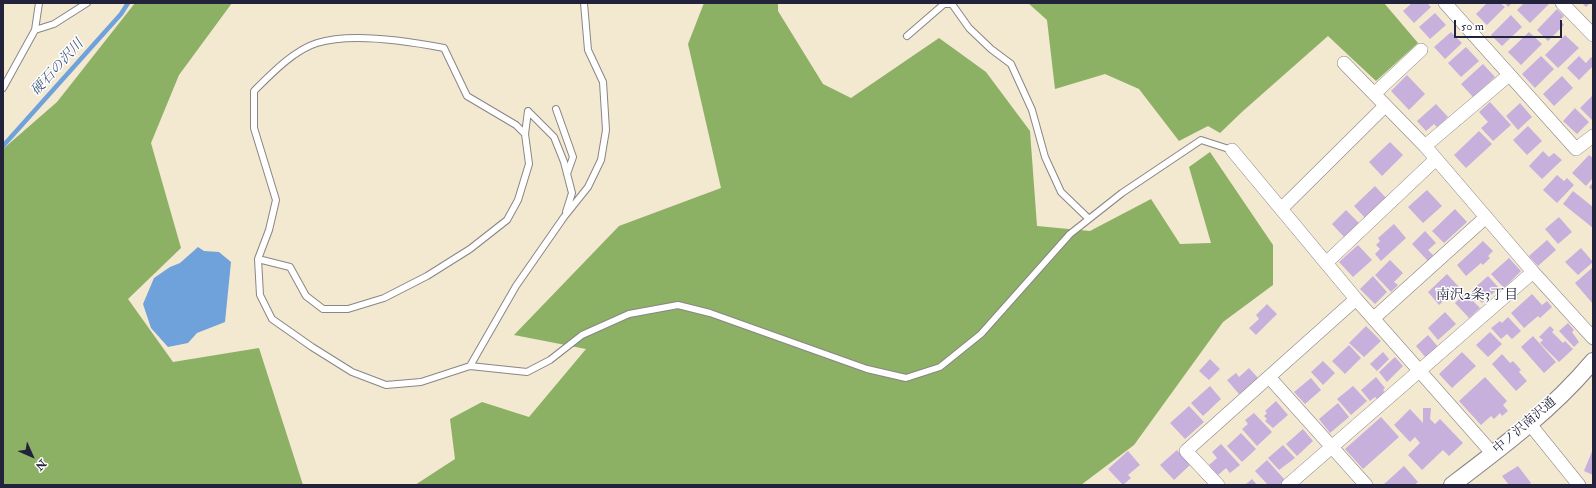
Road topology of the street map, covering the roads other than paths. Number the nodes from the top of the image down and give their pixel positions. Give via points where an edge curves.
1 (39, 3) edge
2 (87, 3) edge
3 (584, 3) edge
4 (1445, 3) edge
5 (1562, 3) edge
6 (35, 30) junction
7 (1593, 35) edge
8 (907, 36) dead end
9 (1421, 50) dead end
10 (1344, 63) dead end
11 (1509, 75) junction
12 (3, 88) edge
13 (1374, 94) junction
14 (1385, 106) junction
15 (556, 109) dead end
16 (525, 134) junction
17 (1593, 136) edge
18 (1425, 146) junction
19 (1232, 150) joint
20 (1436, 159) junction
21 (567, 174) junction
22 (1281, 209) junction
23 (564, 217) junction
24 (1486, 217) junction
25 (1089, 219) junction
26 (258, 259) junction
27 (1326, 263) junction
28 (1533, 272) junction
29 (1356, 299) junction
30 (1374, 318) junction
31 (1593, 338) edge
32 (1593, 361) edge
33 (470, 366) junction
34 (1421, 371) junction
35 (1270, 377) junction
36 (1529, 423) junction
37 (1331, 447) junction
38 (1493, 454) junction
39 (1218, 485) edge
40 (1288, 485) edge
41 (1366, 485) edge
42 (1452, 485) edge
43 (1579, 485) edge

1 - 6 lane
2 - 6 lane via 54,24
3 - 23 lane via 588,50 603,82 606,130 601,160 588,187
4 - 11 street
5 - 7 street
6 - 12 lane
8 - 25 lane via 944,4 952,4 969,28 1011,64 1032,110 1045,157 1061,192
9 - 13 street
10 - 13 street
11 - 17 street via 1576,149
11 - 18 street
13 - 14 street
14 - 18 street
14 - 22 street
15 - 21 lane via 573,157
16 - 21 lane via 528,112 554,137
16 - 26 lane via 529,164 518,200 507,220 470,249 384,298 348,309 323,309 306,296 290,267
16 - 26 lane via 467,96 444,48 412,42 356,38 316,43 284,62 254,91 254,128 276,200 269,230
18 - 20 street
19 - 22 street
19 - 25 lane via 1201,140 1122,193
20 - 24 street
20 - 27 street
21 - 23 lane via 572,193
22 - 27 street
23 - 33 lane via 516,286
24 - 28 street
24 - 30 street
25 - 33 lane via 1070,234 981,334 940,367 906,378 867,369 710,313 678,305 629,314 582,335 550,360 527,372
26 - 33 lane via 260,295 272,319 352,372 386,385 422,382
27 - 29 street
28 - 31 street
28 - 34 street
29 - 30 street
29 - 35 street
30 - 34 street
32 - 36 street, 中ノ沢南沢通 via 1574,384
34 - 37 street
34 - 38 street
35 - 37 street
35 - 39 street via 1186,450
36 - 38 street, 中ノ沢南沢通
36 - 43 street
37 - 40 street
37 - 41 street
38 - 42 street, 中ノ沢南沢通

